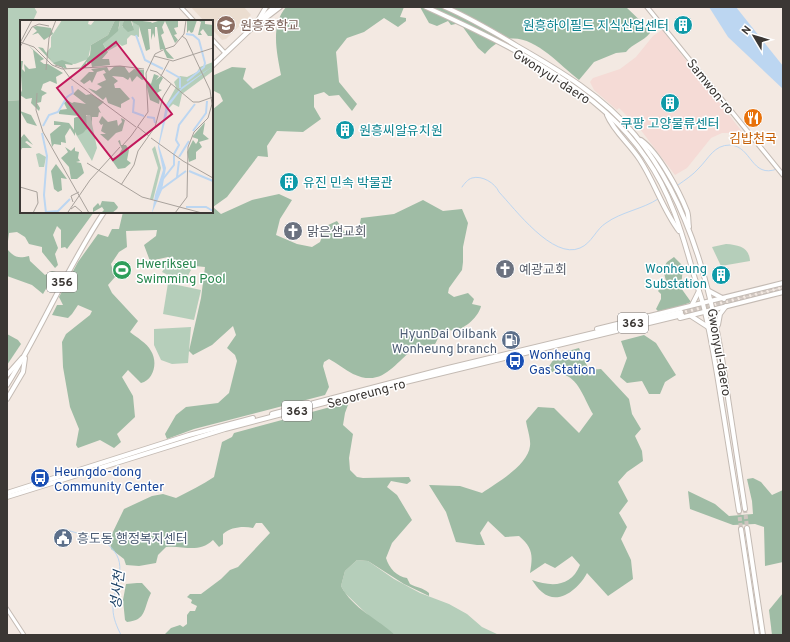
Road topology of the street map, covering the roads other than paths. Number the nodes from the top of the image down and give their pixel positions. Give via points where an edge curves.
1 (181, 7) edge
2 (266, 7) edge
3 (274, 7) edge
4 (280, 7) edge
5 (426, 7) edge
6 (445, 7) edge
7 (647, 7) edge
8 (193, 20) edge
9 (257, 23) junction
10 (213, 40) edge
11 (225, 53) junction
12 (213, 65) edge
13 (606, 113) junction
14 (638, 138) junction
15 (782, 173) edge
16 (103, 213) edge
17 (689, 232) junction
18 (682, 234) junction
19 (783, 284) edge
20 (708, 289) junction
21 (699, 291) junction
22 (783, 292) edge
23 (724, 299) junction
24 (711, 302) junction
25 (703, 304) junction
26 (727, 305) junction
27 (692, 306) junction
28 (713, 309) junction
29 (705, 312) junction
30 (691, 316) junction
31 (708, 327) junction
32 (718, 330) junction
33 (584, 335) junction
34 (590, 337) junction
35 (25, 355) junction
36 (7, 375) edge
37 (7, 385) edge
38 (7, 399) edge
39 (7, 493) edge
40 (7, 497) edge
41 (745, 509) tunnel mouth
42 (739, 511) tunnel mouth
43 (747, 528) tunnel mouth
44 (741, 529) tunnel mouth
45 (7, 609) edge
46 (24, 635) edge
47 (757, 635) edge
48 (763, 635) edge

1 - 8 street
2 - 9 main road
3 - 9 main road
4 - 9 main road
5 - 13 main road, Gwonyul-daero via 523,55
6 - 14 main road, Gwonyul-daero via 521,48 567,77 600,100
7 - 15 main road, Samwon-ro
9 - 11 main road
10 - 11 street
11 - 12 main road
13 - 18 main road via 611,125 639,159 663,201 670,219
13 - 18 main road, Gwonyul-daero via 632,139 656,173 671,202
14 - 17 main road, Gwonyul-daero via 660,170
14 - 17 main road via 649,146 677,192 688,213
16 - 35 main road, 356 via 81,248
17 - 20 main road, Gwonyul-daero
18 - 21 main road, Gwonyul-daero
19 - 23 main road
20 - 23 main road
20 - 24 main road, Gwonyul-daero
21 - 25 main road, Gwonyul-daero
21 - 27 main road
22 - 26 main road
23 - 24 main road
24 - 25 main road
24 - 28 main road, Gwonyul-daero
25 - 27 main road
25 - 29 main road, Gwonyul-daero
26 - 28 main road
26 - 32 main road via 720,314
27 - 33 main road via 603,327
28 - 29 main road
28 - 32 main road, Gwonyul-daero
29 - 30 main road
29 - 31 main road, Gwonyul-daero
30 - 31 main road
30 - 34 main road
31 - 42 main road, Gwonyul-daero
32 - 41 main road, Gwonyul-daero
33 - 34 main road, Seooreung-ro / 363 via 682,313
33 - 39 main road, Seooreung-ro / 363 via 196,433
34 - 40 main road, Seooreung-ro / 363 via 232,427
35 - 36 main road
35 - 37 main road, 356
35 - 38 main road via 23,372
43 - 48 main road
44 - 47 main road
45 - 46 street

